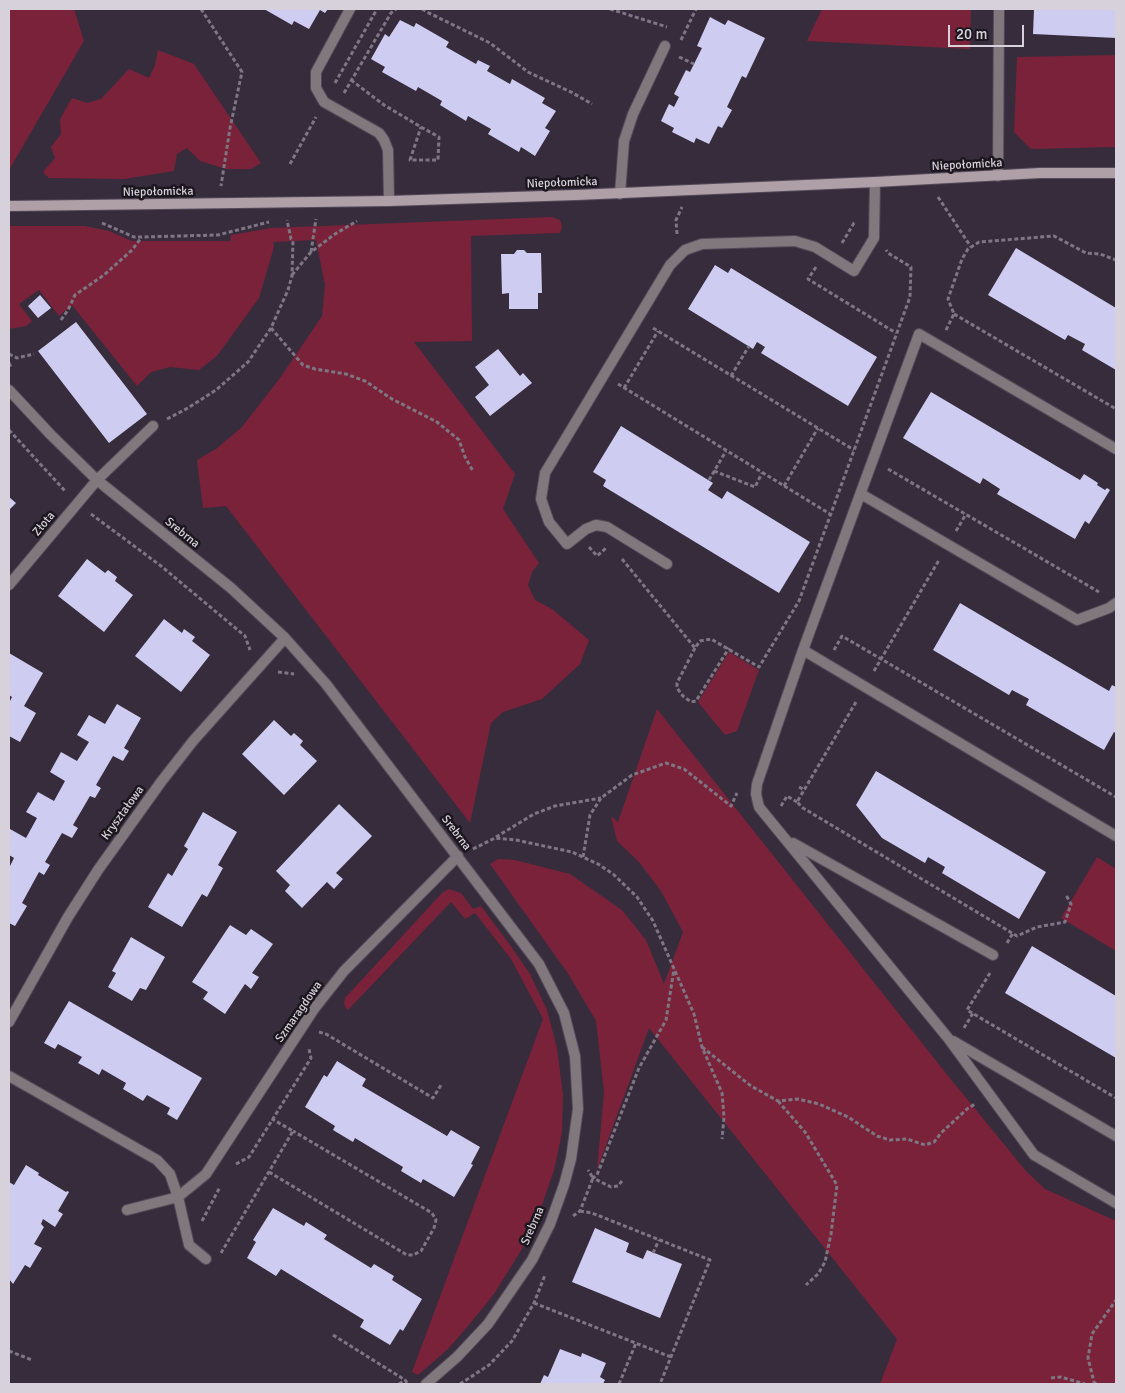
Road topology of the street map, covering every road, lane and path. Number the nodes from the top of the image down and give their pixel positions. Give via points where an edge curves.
1 (201, 9) edge
2 (350, 9) edge
3 (396, 9) edge
4 (422, 9) edge
5 (610, 9) edge
6 (999, 9) edge
7 (674, 29) dead end
8 (679, 31) dead end
9 (684, 33) dead end
10 (665, 46) dead end
11 (674, 54) dead end
12 (694, 64) dead end
13 (352, 80) junction
14 (592, 104) dead end
15 (335, 108) junction
16 (421, 127) junction
17 (1116, 173) edge
18 (998, 176) junction
19 (875, 182) junction
20 (220, 187) dead end
21 (620, 194) junction
22 (937, 194) dead end
23 (389, 201) junction
24 (9, 206) edge
25 (682, 209) dead end
26 (316, 218) dead end
27 (362, 218) dead end
28 (287, 219) dead end
29 (863, 220) dead end
30 (676, 229) dead end
31 (685, 235) dead end
32 (141, 237) dead end
33 (677, 237) dead end
34 (971, 247) junction
35 (311, 252) junction
36 (824, 253) junction
37 (888, 253) dead end
38 (1116, 260) edge
39 (292, 276) junction
40 (954, 314) junction
41 (61, 320) dead end
42 (649, 325) dead end
43 (271, 328) junction
44 (658, 331) junction
45 (896, 333) junction
46 (938, 344) junction
47 (749, 346) dead end
48 (9, 354) edge
49 (34, 354) dead end
50 (731, 376) junction
51 (614, 381) dead end
52 (624, 388) junction
53 (9, 390) edge
54 (1116, 409) edge
55 (153, 426) joint
56 (818, 428) junction
57 (1116, 449) edge
58 (854, 450) junction
59 (726, 451) junction
60 (874, 460) junction
61 (473, 471) dead end
62 (714, 471) junction
63 (762, 473) junction
64 (98, 480) junction
65 (709, 480) dead end
66 (784, 486) junction
67 (861, 494) junction
68 (830, 514) junction
69 (966, 514) junction
70 (578, 535) junction
71 (610, 544) dead end
72 (948, 544) junction
73 (616, 552) dead end
74 (667, 564) dead end
75 (9, 585) edge
76 (1104, 595) dead end
77 (1116, 603) edge
78 (285, 638) junction
79 (694, 648) junction
80 (729, 648) junction
81 (803, 650) junction
82 (881, 659) junction
83 (826, 663) junction
84 (865, 687) junction
85 (762, 771) junction
86 (799, 787) dead end
87 (805, 790) junction
88 (601, 798) junction
89 (1116, 798) edge
90 (1116, 836) edge
91 (495, 838) junction
92 (787, 840) junction
93 (458, 856) junction
94 (583, 857) junction
95 (1066, 896) dead end
96 (1012, 933) junction
97 (1003, 950) dead end
98 (993, 955) dead end
99 (993, 967) dead end
100 (674, 968) junction
101 (9, 1022) edge
102 (321, 1024) dead end
103 (948, 1038) junction
104 (308, 1044) dead end
105 (702, 1047) junction
106 (9, 1076) edge
107 (441, 1085) dead end
108 (991, 1096) junction
109 (1116, 1098) edge
110 (778, 1101) junction
111 (272, 1119) junction
112 (293, 1131) junction
113 (1116, 1136) edge
114 (722, 1139) dead end
115 (232, 1165) dead end
116 (588, 1171) dead end
117 (269, 1172) junction
118 (592, 1178) junction
119 (622, 1181) dead end
120 (223, 1182) dead end
121 (178, 1197) junction
122 (1116, 1203) edge
123 (127, 1210) dead end
124 (580, 1211) junction
125 (569, 1219) dead end
126 (200, 1223) dead end
127 (659, 1240) junction
128 (216, 1250) dead end
129 (654, 1252) dead end
130 (221, 1254) junction
131 (206, 1259) dead end
132 (218, 1259) dead end
133 (546, 1272) dead end
134 (806, 1285) dead end
135 (1116, 1300) edge
136 (534, 1303) junction
137 (333, 1335) dead end
138 (636, 1343) junction
139 (9, 1351) edge
140 (670, 1357) junction
141 (32, 1360) dead end
142 (1051, 1378) dead end
143 (399, 1384) edge
144 (426, 1384) edge
145 (460, 1384) edge
146 (619, 1384) edge
147 (660, 1384) edge
148 (1085, 1384) edge
149 (1096, 1384) edge

1 - 20 path via 242,72
2 - 15 street via 316,72 316,88 324,102
3 - 13 path
4 - 14 path via 490,43 528,72
5 - 7 path
6 - 18 street
8 - 9 path
10 - 21 street via 624,141
11 - 12 path
13 - 15 path
13 - 16 path via 384,106
15 - 23 street via 379,133 384,140 388,150
16 - 16 path via 439,137 438,160 410,160
17 - 18 main road, Niepołomicka
18 - 19 main road, Niepołomicka
19 - 21 main road, Niepołomicka
19 - 36 street via 874,238 854,271
21 - 23 main road, Niepołomicka
22 - 34 path
23 - 24 main road, Niepołomicka
25 - 30 path via 676,220
26 - 35 path
27 - 35 path
28 - 39 path via 293,241
29 - 36 path via 854,223 840,246 832,241
31 - 33 path
32 - 41 path via 132,250 104,275 74,295
34 - 38 path via 979,242 1054,236 1086,253
34 - 40 path via 962,259 948,300
35 - 39 path
36 - 45 path via 808,279
36 - 70 street via 794,241 702,244 685,250 670,265 545,473 541,499 549,522 567,544
37 - 45 path via 911,267 910,297
39 - 43 path
40 - 46 path
40 - 54 path
42 - 44 path
43 - 55 path via 248,362 216,390
43 - 61 path via 303,365 365,381 437,422 459,440
44 - 50 path
44 - 52 path
45 - 58 path
46 - 57 street
46 - 60 street via 919,334
47 - 50 path
48 - 49 path via 17,358
50 - 56 path
51 - 52 path
52 - 59 path
53 - 64 street, Srebrna
55 - 64 street, Złota
56 - 58 path
56 - 66 path
58 - 68 path
59 - 62 path
59 - 63 path
60 - 67 street
60 - 69 path
62 - 63 path via 755,487
62 - 65 path
63 - 66 path
64 - 75 street, Złota
64 - 78 street, Srebrna via 231,588
66 - 68 path
67 - 72 street
67 - 81 street
68 - 80 path via 799,601 759,667
69 - 72 path
69 - 76 path
70 - 71 path via 596,556
70 - 74 street via 596,525 607,527
72 - 77 street via 1078,620
72 - 82 path
73 - 79 path
78 - 93 street, Srebrna via 326,684
78 - 101 street, Kryształowa via 193,741 149,798 68,917
79 - 80 path via 700,641 711,638
79 - 80 path via 677,683 677,688 691,702 696,701
81 - 83 street
81 - 85 street
82 - 83 path via 842,636
82 - 84 path
82 - 89 path
83 - 84 street
84 - 87 path
84 - 90 street
85 - 88 path via 744,778 731,806 684,769 666,763 632,775
85 - 92 street via 756,794 759,807
86 - 87 path
87 - 96 path via 797,802 803,808
88 - 91 path via 555,806 534,814
88 - 94 path via 590,815
91 - 93 path
91 - 94 path via 572,852
92 - 98 street
92 - 103 street
93 - 121 street, Szmaragdowa via 344,971 314,1009 206,1174
93 - 144 street, Srebrna via 539,964 564,1013 575,1056 578,1109 564,1185 532,1260 488,1324
94 - 100 path via 612,874 637,897 653,921
95 - 96 path via 1071,904 1065,922 1037,927 1017,936
96 - 97 path
99 - 109 path via 968,1010
100 - 105 path via 694,1014
100 - 118 path via 666,1020 639,1068 597,1175
102 - 107 path via 316,1032 326,1034 433,1098
103 - 108 street
103 - 113 street
104 - 111 path via 311,1058
105 - 110 path via 751,1086
105 - 114 path via 722,1093
106 - 121 street via 157,1160 170,1174
108 - 110 path via 967,1109 934,1142 925,1144 877,1136 848,1117 819,1104 798,1099
108 - 122 street via 1034,1155
110 - 134 path via 805,1132 837,1185 825,1262
111 - 112 path
111 - 115 path via 249,1157
112 - 117 path
112 - 117 path via 432,1213 436,1220 434,1228 421,1251 407,1254
116 - 118 path
117 - 130 path
118 - 119 path via 611,1187
118 - 124 path
120 - 126 path
121 - 123 street
121 - 131 street via 189,1245
124 - 125 path
124 - 127 path
127 - 129 path
127 - 140 path via 710,1260
128 - 130 path
130 - 132 path
133 - 136 path
135 - 149 path via 1092,1334 1088,1358
136 - 138 path
136 - 145 path via 512,1342 489,1365
137 - 143 path via 405,1380
138 - 140 path
138 - 146 path
139 - 141 path
140 - 147 path
142 - 148 path via 1061,1377

